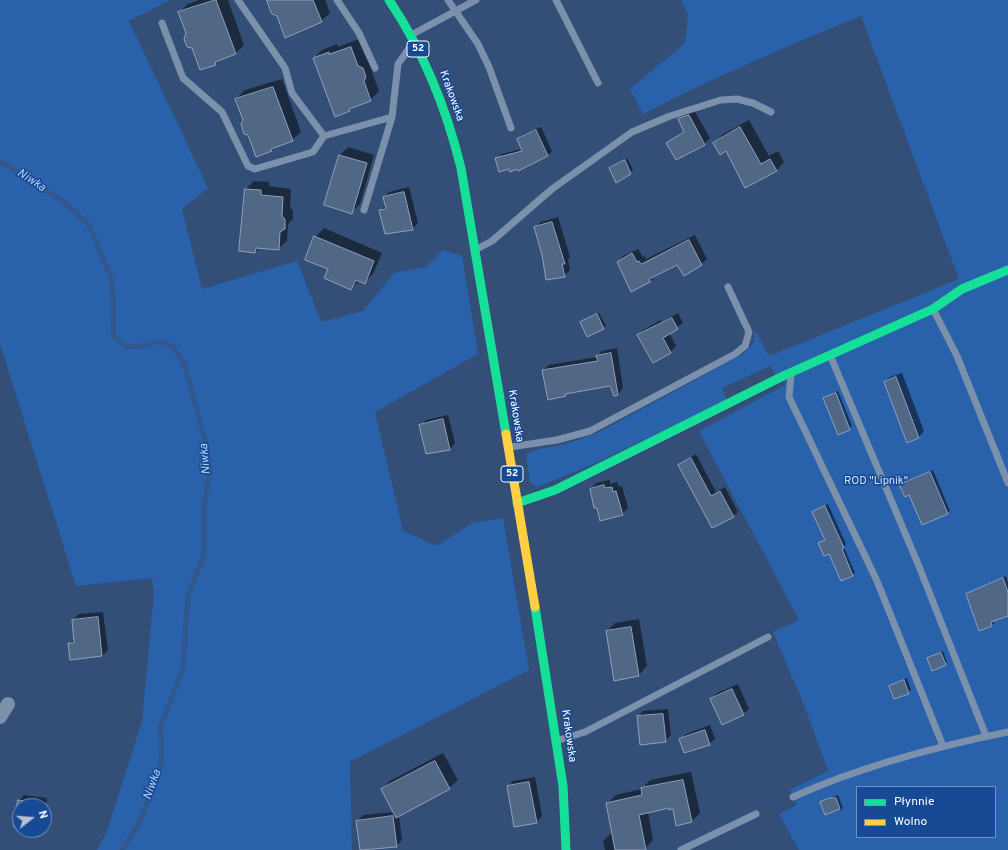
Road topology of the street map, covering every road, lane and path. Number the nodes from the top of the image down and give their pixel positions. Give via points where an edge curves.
1 (238, 0) edge
2 (337, 0) edge
3 (389, 0) edge
4 (448, 0) edge
5 (476, 0) edge
6 (556, 0) edge
7 (455, 11) junction
8 (162, 23) dead end
9 (413, 38) junction
10 (375, 68) dead end
11 (598, 83) dead end
12 (771, 112) dead end
13 (392, 117) junction
14 (511, 128) dead end
15 (324, 136) junction
16 (364, 210) dead end
17 (475, 250) junction
18 (1008, 270) edge
19 (728, 287) dead end
20 (933, 308) junction
21 (830, 355) junction
22 (791, 372) junction
23 (508, 447) junction
24 (1008, 483) edge
25 (517, 502) junction
26 (768, 637) dead end
27 (8, 704) dead end
28 (0, 717) edge
29 (1008, 732) edge
30 (986, 736) junction
31 (557, 741) junction
32 (943, 746) junction
33 (793, 797) dead end
34 (756, 814) dead end
35 (566, 850) edge
36 (681, 850) edge

1 - 15 lane via 285,68 292,93
2 - 10 lane via 359,33
3 - 9 main road, Krakowska / 52
4 - 7 lane
5 - 7 lane
6 - 11 lane
7 - 9 lane
7 - 14 lane via 478,44
8 - 15 lane via 183,78 222,112 248,166 255,169 313,152
9 - 13 lane via 398,64
9 - 17 main road, Krakowska / 52 via 430,72 448,119 461,168
12 - 17 lane via 753,102 720,100 670,116 632,132 552,188 497,236
13 - 15 lane
13 - 16 lane
17 - 23 main road, Krakowska / 52
18 - 20 main road via 962,289
19 - 23 lane via 749,332 745,346 735,354 590,431 557,440
20 - 21 main road
20 - 24 lane via 957,356
21 - 22 main road
21 - 30 lane via 918,564
22 - 25 main road via 555,490
22 - 32 lane via 789,397 877,580
23 - 25 main road, Krakowska / 52
25 - 31 main road, Krakowska / 52
26 - 31 lane via 585,732
27 - 28 street
29 - 30 lane
30 - 32 lane
31 - 35 main road, Krakowska / 52 via 563,786
32 - 33 lane via 833,779
34 - 36 lane

